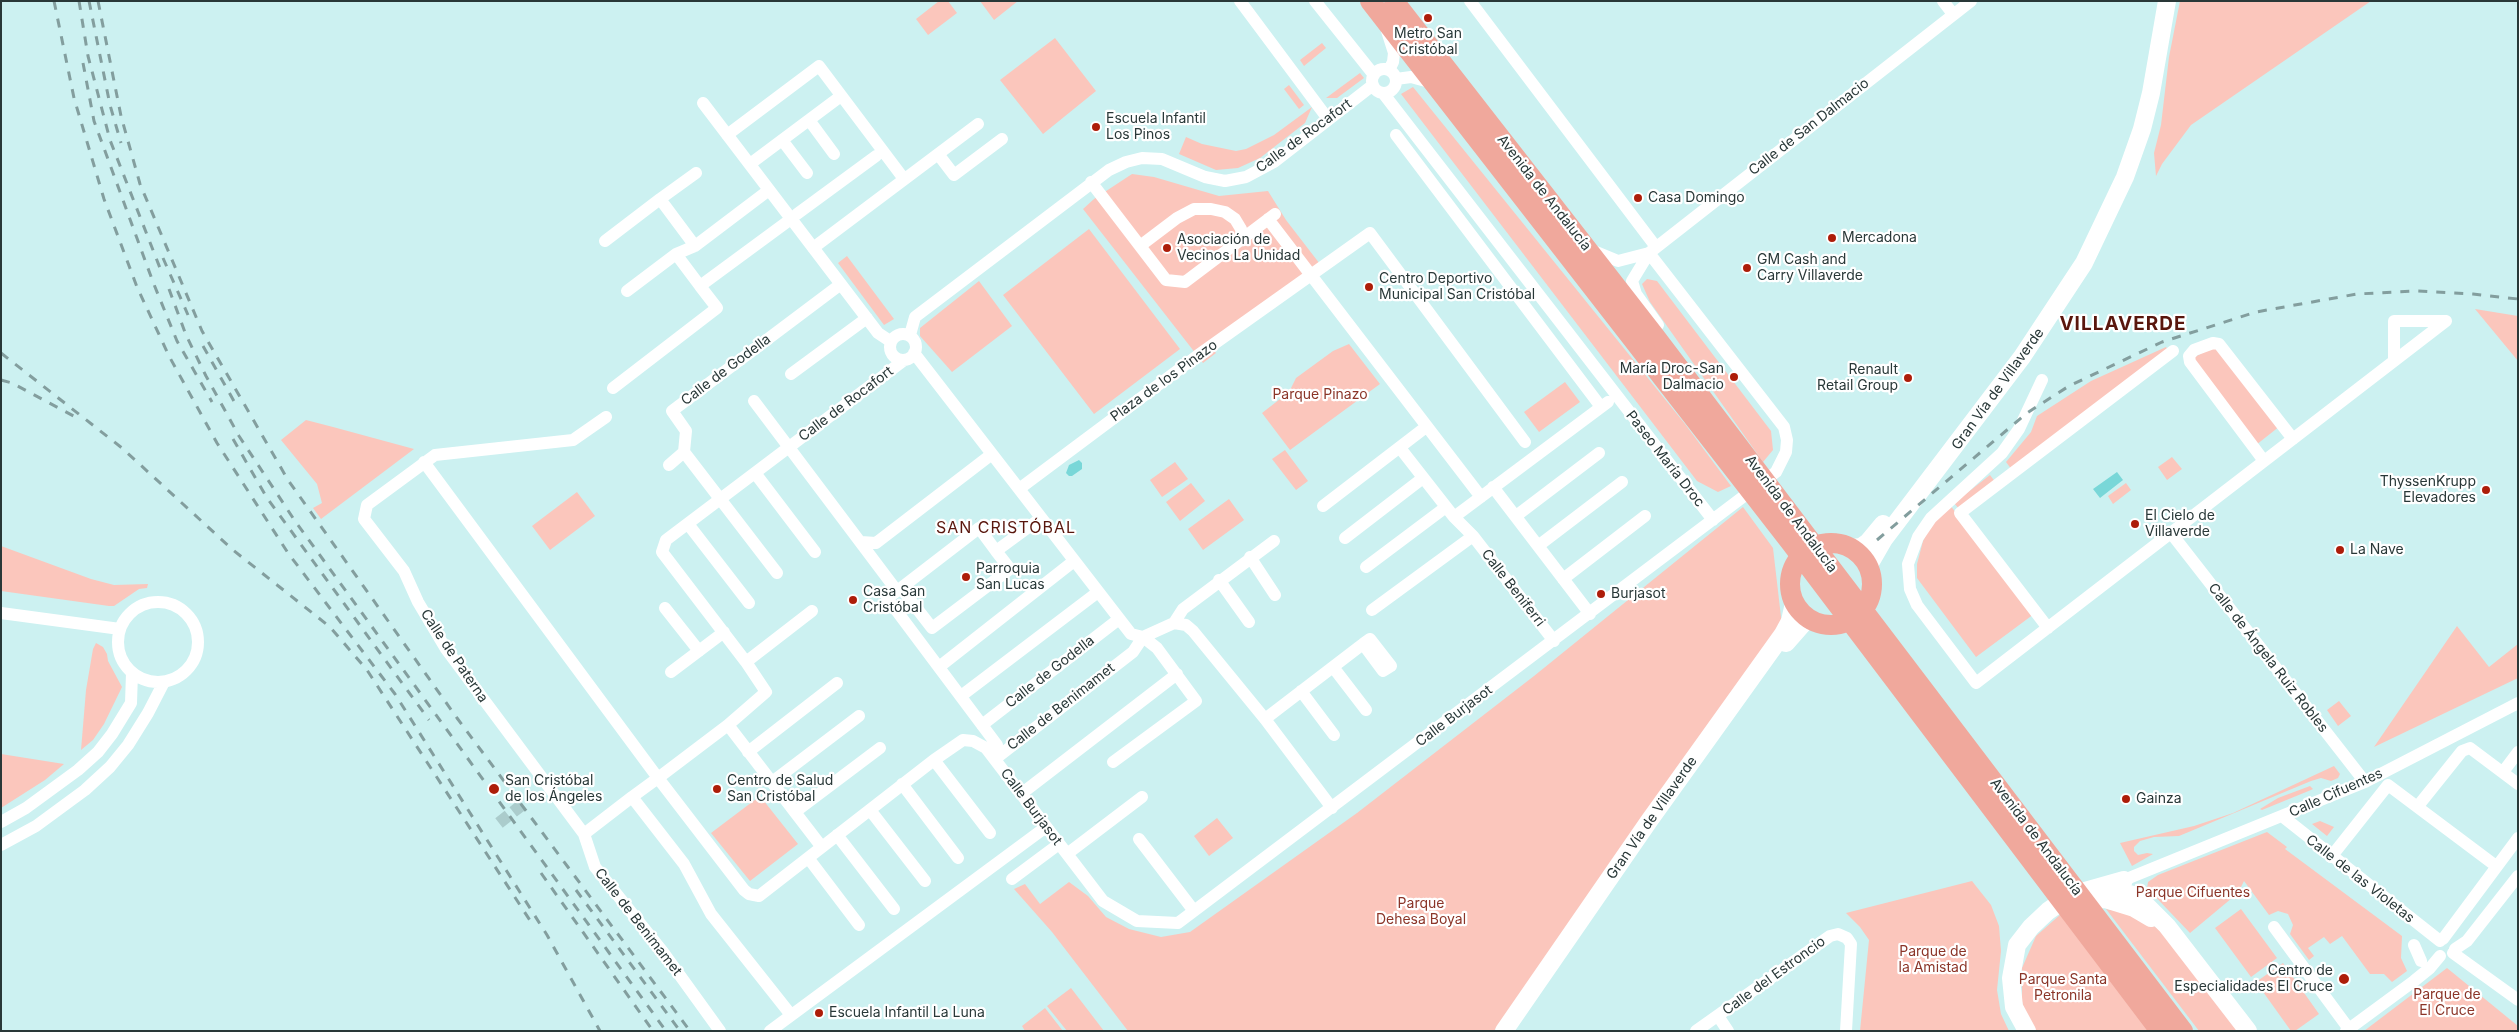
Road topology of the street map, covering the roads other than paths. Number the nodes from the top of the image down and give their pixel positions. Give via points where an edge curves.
1 (1240, 1) edge
2 (1315, 1) edge
3 (1470, 1) edge
4 (1943, 1) edge
5 (1970, 1) edge
6 (2158, 1) edge
7 (2167, 1) edge
8 (1380, 4) edge
9 (1953, 14) junction
10 (1385, 82) junction
11 (1435, 84) junction
12 (841, 96) junction
13 (703, 103) dead end
14 (1328, 119) junction
15 (809, 120) junction
16 (978, 124) dead end
17 (727, 135) junction
18 (1396, 135) dead end
19 (1002, 139) dead end
20 (782, 140) junction
21 (834, 154) dead end
22 (938, 154) junction
23 (876, 156) dead end
24 (750, 164) junction
25 (696, 172) dead end
26 (808, 174) dead end
27 (904, 179) junction
28 (1092, 182) junction
29 (769, 190) junction
30 (660, 199) junction
31 (794, 216) junction
32 (1242, 239) junction
33 (604, 241) dead end
34 (695, 246) junction
35 (1140, 246) junction
36 (813, 248) junction
37 (1587, 248) junction
38 (1652, 250) junction
39 (676, 254) junction
40 (1311, 275) junction
41 (841, 284) junction
42 (700, 286) junction
43 (627, 291) dead end
44 (866, 318) junction
45 (910, 335) junction
46 (890, 341) junction
47 (2173, 351) dead end
48 (914, 353) junction
49 (903, 360) junction
50 (2394, 361) junction
51 (791, 374) dead end
52 (2042, 380) dead end
53 (1690, 382) junction
54 (613, 388) dead end
55 (1616, 396) junction
56 (754, 400) dead end
57 (1601, 407) junction
58 (606, 417) dead end
59 (1426, 427) junction
60 (1720, 438) junction
61 (2293, 439) junction
62 (1526, 442) dead end
63 (789, 447) junction
64 (1400, 448) junction
65 (684, 452) junction
66 (1600, 452) dead end
67 (992, 454) junction
68 (2264, 461) junction
69 (424, 462) junction
70 (669, 465) dead end
71 (754, 473) junction
72 (1423, 478) junction
73 (1622, 482) dead end
74 (1493, 487) junction
75 (1019, 489) junction
76 (1481, 497) junction
77 (720, 499) junction
78 (1949, 500) junction
79 (1323, 506) dead end
80 (1450, 512) junction
81 (1960, 514) junction
82 (1516, 516) junction
83 (1645, 516) dead end
84 (1041, 518) junction
85 (1713, 520) junction
86 (688, 524) junction
87 (2171, 533) junction
88 (1473, 536) junction
89 (1345, 538) dead end
90 (1274, 541) dead end
91 (861, 542) junction
92 (1538, 546) junction
93 (1852, 548) junction
94 (996, 551) junction
95 (1807, 551) junction
96 (814, 552) dead end
97 (1250, 557) junction
98 (1074, 561) junction
99 (1869, 566) junction
100 (1366, 567) dead end
101 (776, 573) dead end
102 (1563, 579) junction
103 (1218, 580) junction
104 (895, 592) junction
105 (1098, 592) junction
106 (1275, 595) dead end
107 (749, 603) dead end
108 (1794, 603) junction
109 (665, 608) dead end
110 (1372, 610) dead end
111 (812, 611) dead end
112 (1, 613) edge
113 (1590, 614) junction
114 (1856, 615) junction
115 (1808, 618) junction
116 (1118, 619) junction
117 (1249, 622) dead end
118 (1174, 623) junction
119 (2048, 628) junction
120 (120, 629) junction
121 (724, 632) junction
122 (1142, 637) junction
123 (1554, 641) junction
124 (1363, 644) dead end
125 (699, 651) junction
126 (746, 662) junction
127 (939, 667) junction
128 (1333, 667) junction
129 (671, 672) dead end
130 (132, 673) junction
131 (1177, 674) junction
132 (164, 682) junction
133 (837, 683) dead end
134 (1301, 691) junction
135 (961, 696) junction
136 (2518, 703) edge
137 (1366, 710) dead end
138 (859, 716) dead end
139 (1265, 719) junction
140 (728, 725) junction
141 (982, 725) junction
142 (1334, 735) dead end
143 (880, 748) dead end
144 (748, 752) junction
145 (2518, 752) edge
146 (995, 759) junction
147 (934, 760) junction
148 (1113, 762) dead end
149 (2503, 772) junction
150 (658, 778) junction
151 (772, 782) junction
152 (2365, 782) junction
153 (902, 784) junction
154 (2518, 784) edge
155 (1021, 794) junction
156 (632, 797) junction
157 (1142, 797) dead end
158 (2418, 806) junction
159 (1332, 808) junction
160 (870, 810) junction
161 (795, 812) junction
162 (2282, 816) junction
163 (1, 822) edge
164 (1046, 827) junction
165 (990, 833) dead end
166 (584, 834) junction
167 (837, 836) junction
168 (2518, 838) edge
169 (1138, 839) dead end
170 (1, 845) edge
171 (821, 846) junction
172 (1063, 849) junction
173 (2331, 857) junction
174 (958, 858) dead end
175 (809, 859) junction
176 (2496, 866) junction
177 (2149, 871) junction
178 (1012, 879) dead end
179 (2517, 879) edge
180 (924, 881) dead end
181 (2126, 894) junction
182 (894, 909) dead end
183 (1194, 911) junction
184 (2048, 911) junction
185 (859, 925) dead end
186 (2274, 927) dead end
187 (2441, 940) junction
188 (2414, 945) dead end
189 (2454, 951) junction
190 (2440, 956) junction
191 (2116, 958) junction
192 (2421, 961) dead end
193 (2518, 1000) edge
194 (791, 1015) junction
195 (1718, 1016) junction
196 (2348, 1030) edge
197 (720, 1031) edge
198 (770, 1031) edge
199 (1504, 1031) edge
200 (1511, 1031) edge
201 (1696, 1031) edge
202 (1728, 1031) edge
203 (1846, 1031) edge
204 (2027, 1031) edge
205 (2160, 1031) edge
206 (2183, 1031) edge
207 (2248, 1031) edge

1 - 14 street
2 - 10 street, Paseo María Droc
3 - 38 street, Paseo María Droc
4 - 9 street
5 - 9 street, Calle de San Dalmacio
6 - 93 street, Gran Vía de Villaverde via 2148,67 2133,127 2114,181 2086,241 2061,284 1968,414 1876,533 1861,547
7 - 99 street, Gran Vía de Villaverde via 2152,93 2142,130 2125,177 2084,263 2022,357 1884,539
8 - 10 street via 1394,52
8 - 11 main road, Avenida de Andalucía
8 - 37 main road, Avenida de Andalucía
9 - 38 street, Calle de San Dalmacio
10 - 11 street via 1411,77
10 - 14 street, Calle de Rocafort
10 - 55 street, Paseo María Droc via 1406,121
11 - 60 main road, Avenida de Andalucía
12 - 15 street
12 - 17 street via 819,66
12 - 27 street
13 - 17 street
14 - 28 street, Calle de Rocafort via 1274,162 1236,180 1205,177 1162,159 1142,158 1109,170
15 - 20 street
15 - 21 street
16 - 22 street
17 - 24 street
18 - 57 street
19 - 22 street via 954,175
20 - 24 street
20 - 26 street
22 - 27 street
23 - 31 street
24 - 29 street
25 - 30 street
27 - 36 street
28 - 35 street
28 - 45 street, Calle de Rocafort via 915,318
29 - 31 street
29 - 34 street
30 - 33 street
30 - 34 street
31 - 36 street
31 - 42 street
32 - 35 street via 1241,229 1224,212 1194,209
32 - 35 street via 1185,282 1166,280
32 - 40 street via 1272,217
34 - 39 street
36 - 41 street
37 - 38 street, Calle de San Dalmacio via 1618,261
37 - 53 main road, Avenida de Andalucía
38 - 53 street, Calle de San Dalmacio via 1632,281 1636,294 1673,347
38 - 85 street, Paseo María Droc via 1784,427 1787,440 1786,452 1776,472
39 - 42 street
39 - 43 street
40 - 59 street
40 - 62 street, Plaza de los Pinazo via 1370,233
40 - 75 street, Plaza de los Pinazo
41 - 44 street
41 - 65 street, Calle de Godella via 672,411 686,431
42 - 54 street via 717,308
44 - 46 street via 878,333
44 - 51 street
45 - 46 street via 902,333
45 - 48 street via 916,347
46 - 49 street via 892,355
47 - 81 street
48 - 49 street
48 - 67 street
49 - 63 street, Calle de Rocafort
50 - 50 street via 2446,321 2394,321
50 - 61 street
52 - 78 street via 2019,430 2002,453
53 - 60 main road, Avenida de Andalucía
55 - 57 street
55 - 85 street, Paseo María Droc
56 - 63 street, Calle de Rocafort
57 - 74 street
58 - 69 street, Calle de Paterna via 573,440 434,455
59 - 64 street
59 - 76 street
60 - 95 main road, Avenida de Andalucía
61 - 68 street
61 - 68 street via 2219,344 2194,350 2189,356 2190,362
63 - 71 street, Calle de Rocafort
63 - 91 street
64 - 72 street, Calle Beniferri
64 - 79 street
65 - 70 street
65 - 77 street
66 - 82 street
67 - 75 street
67 - 91 street via 876,543
68 - 87 street
69 - 150 street
69 - 166 street, Calle de Paterna via 367,505 364,519 404,571 446,649
71 - 77 street, Calle de Rocafort
71 - 96 street
72 - 80 street, Calle Beniferri
72 - 89 street
73 - 92 street
74 - 76 street
74 - 82 street
75 - 84 street
76 - 80 street
77 - 86 street, Calle de Rocafort
77 - 101 street
78 - 81 street
78 - 119 street via 1918,537 1908,564 1910,589 1918,605 1976,683
80 - 88 street, Calle Beniferri
80 - 100 street
81 - 119 street
82 - 92 street
83 - 102 street
84 - 94 street
84 - 98 street
85 - 113 street, Calle Burjasot
86 - 107 street
86 - 121 street, Calle de Rocafort via 666,540 662,552
87 - 119 street
87 - 152 street, Calle de Ángela Ruiz Robles
88 - 110 street, Calle Beniferri
88 - 123 street, Calle Beniferri
90 - 97 street
91 - 104 street
92 - 102 street
93 - 95 main road via 1832,543
93 - 99 main road via 1863,556
94 - 104 street via 979,528
94 - 104 street via 1010,569 932,628
95 - 108 main road via 1793,566 1790,591
95 - 114 main road, Avenida de Andalucía
97 - 103 street
97 - 106 street
98 - 105 street
98 - 127 street
99 - 114 main road via 1872,591
102 - 113 street
103 - 117 street
103 - 118 street via 1183,609
104 - 127 street
105 - 116 street
105 - 135 street
108 - 115 main road
108 - 199 street, Gran Vía de Villaverde via 1783,634
109 - 125 street
111 - 126 street
112 - 120 street
113 - 123 street, Calle Burjasot
114 - 115 main road via 1835,625 1821,624
114 - 191 main road, Avenida de Andalucía
115 - 200 street, Gran Vía de Villaverde via 1789,638
116 - 122 street via 1131,634
116 - 141 street, Calle de Godella
118 - 122 street
118 - 139 street via 1193,631
120 - 130 street via 119,653
120 - 132 street via 136,608 149,603 169,604 186,614 198,636 195,655 186,671
121 - 125 street
121 - 126 street, Calle de Rocafort
122 - 131 street via 1157,648
122 - 146 street, Calle de Benimamet via 1133,652
123 - 159 street, Calle Burjasot
124 - 128 street
125 - 129 street
126 - 140 street, Calle de Rocafort via 766,692
127 - 135 street
128 - 134 street
128 - 137 street
130 - 132 street via 147,680
130 - 163 street via 131,703 98,752 26,808
131 - 148 street via 1196,701
131 - 155 street
132 - 170 street via 128,745 110,768 36,826
133 - 144 street
134 - 139 street
134 - 142 street
135 - 141 street
136 - 152 street, Calle Cifuentes
138 - 151 street
139 - 159 street
140 - 144 street
140 - 150 street, Calle de Rocafort
141 - 146 street via 997,745
143 - 161 street
144 - 151 street
145 - 149 street
146 - 147 street, Calle de Benimamet via 982,745 963,740
146 - 155 street, Calle Burjasot
147 - 153 street, Calle de Benimamet
147 - 165 street
149 - 154 street
149 - 158 street via 2470,748 2462,751
150 - 156 street
150 - 175 street, Calle de Benimamet via 749,894 760,896
151 - 161 street
152 - 162 street, Calle Cifuentes
153 - 160 street, Calle de Benimamet
153 - 174 street
155 - 164 street, Calle Burjasot
156 - 166 street
156 - 194 street via 684,864 711,914
157 - 172 street, Calle Burjasot
158 - 173 street via 2388,785
158 - 176 street
159 - 183 street, Calle Burjasot
160 - 167 street, Calle de Benimamet
160 - 180 street
161 - 171 street
162 - 173 street, Calle de las Violetas
162 - 177 street, Calle Cifuentes
164 - 172 street, Calle Burjasot
164 - 194 street
166 - 197 street, Calle de Benimamet via 595,867 663,952
167 - 171 street, Calle de Benimamet
167 - 182 street
168 - 176 street
169 - 183 street
171 - 175 street, Calle de Benimamet
172 - 178 street
172 - 183 street, Calle Burjasot via 1103,901 1137,921 1178,923
173 - 187 street, Calle de las Violetas
175 - 185 street
176 - 187 street
177 - 181 street, Calle Cifuentes
177 - 181 street
179 - 189 street via 2467,941
181 - 184 street via 2075,901
181 - 184 street via 2099,887 2071,895
181 - 207 street via 2173,935
184 - 204 street via 2017,946 2012,978 2014,1007
186 - 196 street
187 - 189 street via 2451,941
187 - 190 street via 2436,949
188 - 192 street
189 - 190 street via 2449,957
189 - 193 street
190 - 196 street via 2414,981
191 - 205 main road, Avenida de Andalucía
191 - 206 main road, Avenida de Andalucía
194 - 198 street
195 - 201 street, Calle del Estroncio
195 - 202 street, Calle del Estroncio
195 - 203 street, Calle del Estroncio via 1830,936 1841,934 1850,944

